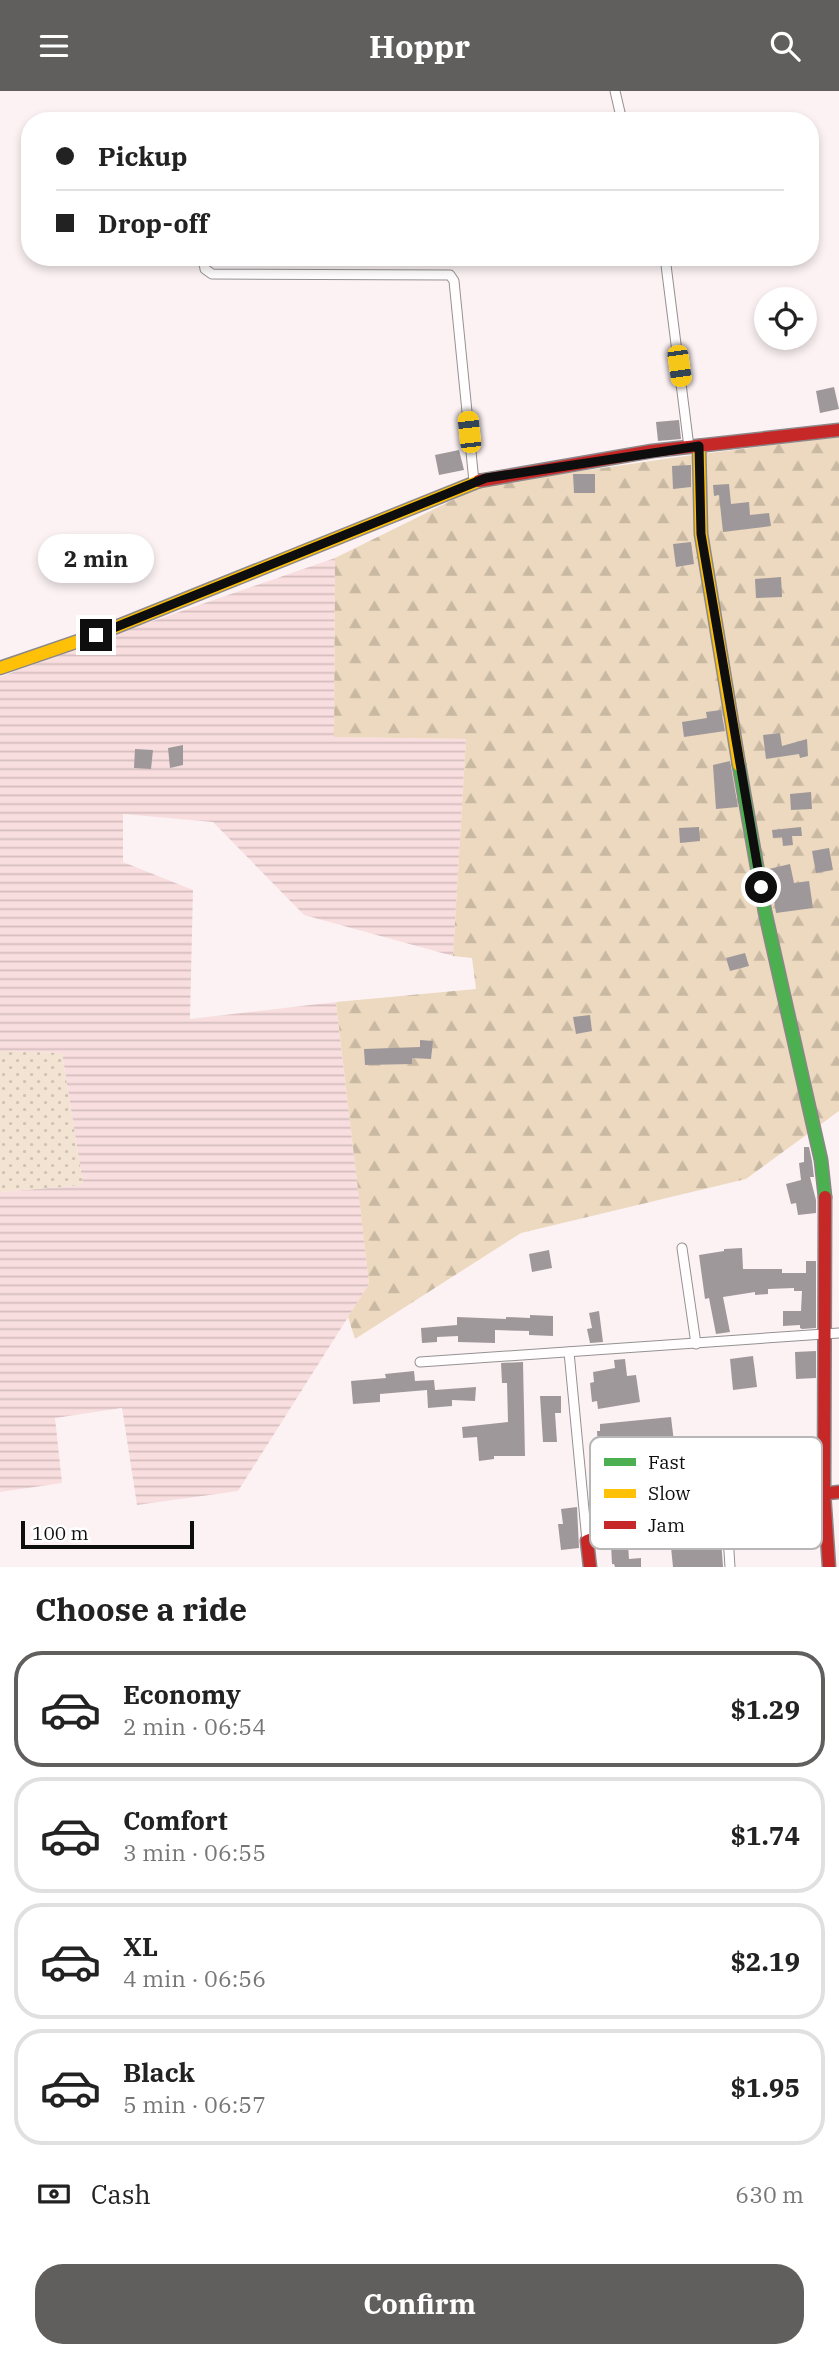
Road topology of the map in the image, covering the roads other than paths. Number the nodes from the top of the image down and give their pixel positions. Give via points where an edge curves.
1 (615, 91) edge
2 (620, 112) edge
3 (204, 266) edge
4 (665, 266) edge
5 (839, 430) edge
6 (694, 447) junction
7 (474, 482) junction
8 (0, 668) edge
9 (682, 1248) dead end
10 (839, 1333) edge
11 (824, 1335) junction
12 (695, 1343) junction
13 (569, 1352) junction
14 (420, 1361) dead end
15 (839, 1492) edge
16 (824, 1493) junction
17 (590, 1540) edge
18 (587, 1541) junction
19 (729, 1549) edge
20 (590, 1567) edge
21 (730, 1567) edge
22 (829, 1567) edge

1 - 2 street
3 - 7 street via 212,274 450,275
4 - 6 street
5 - 6 street
6 - 7 street
6 - 11 street via 701,534 765,912 821,1160
7 - 8 street via 96,635
9 - 12 street
10 - 11 street
11 - 12 street
11 - 16 street
12 - 13 street
13 - 14 street
13 - 18 street
15 - 16 street
16 - 22 street
17 - 18 street
18 - 20 street
19 - 21 street

